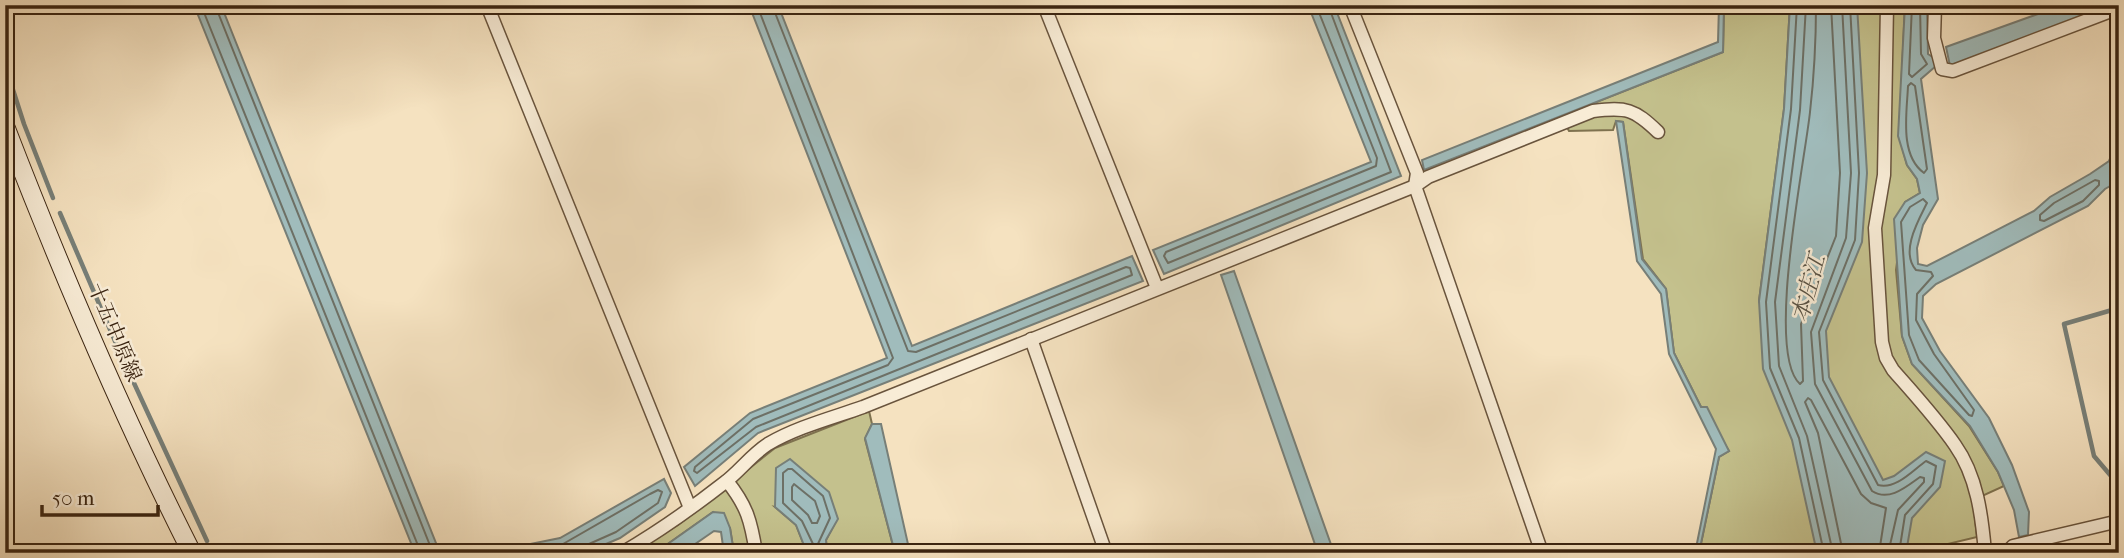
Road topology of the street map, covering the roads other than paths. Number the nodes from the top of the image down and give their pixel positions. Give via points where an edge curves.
1 (487, 5) edge
2 (1044, 5) edge
3 (1350, 5) edge
4 (1887, 5) edge
5 (1935, 5) edge
6 (2119, 8) edge
7 (5, 126) edge
8 (1658, 132) dead end
9 (1415, 186) junction
10 (1157, 288) junction
11 (1031, 339) junction
12 (727, 481) junction
13 (690, 508) junction
14 (2119, 522) edge
15 (2010, 549) edge
16 (192, 553) edge
17 (622, 553) edge
18 (756, 553) edge
19 (1105, 553) edge
20 (1542, 553) edge
21 (1985, 553) edge

1 - 13 street
2 - 10 street
3 - 9 street via 1417,173
4 - 21 street via 1884,175 1875,228 1882,342 1893,370 1956,446 1981,512
5 - 6 street via 1934,38 1942,69 1953,71
7 - 16 main road, 十五中原線 via 132,429
8 - 9 street via 1639,113 1616,108 1593,111 1427,177
9 - 10 street
9 - 20 street
10 - 11 street
11 - 12 street via 770,443
11 - 19 street
12 - 13 street
12 - 18 street via 750,517
13 - 17 street
14 - 15 street

